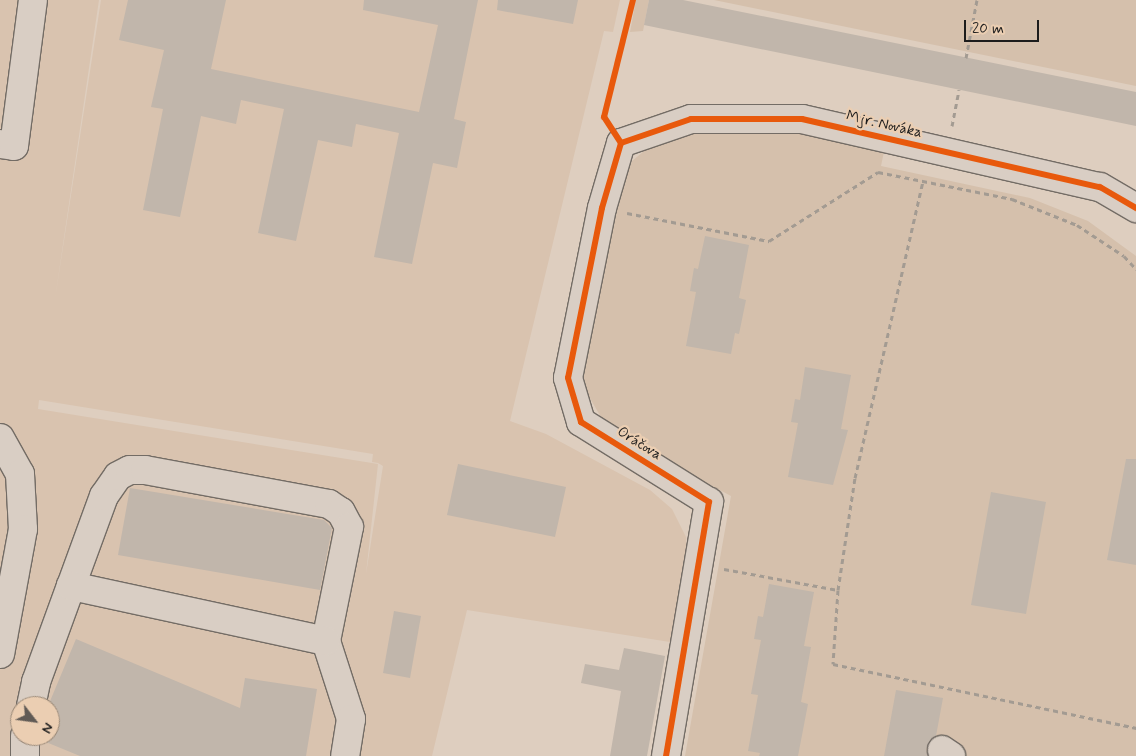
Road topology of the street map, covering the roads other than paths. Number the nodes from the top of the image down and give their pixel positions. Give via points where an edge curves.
1 (32, 0) edge
2 (621, 143) joint
3 (0, 144) edge
4 (1136, 208) edge
5 (0, 438) edge
6 (71, 586) junction
7 (326, 641) junction
8 (0, 654) edge
9 (34, 696) edge
10 (345, 756) edge
11 (666, 756) edge

1 - 3 street via 14,146
2 - 4 street, Mjr. Nováka via 691,119 802,119 1100,187
2 - 11 street, Oráčova via 602,208 568,378 581,422 709,502
5 - 8 street via 20,474 24,529
6 - 7 street
6 - 7 street via 104,496 118,476 130,470 329,504 341,512 349,527
6 - 9 street
7 - 10 street via 351,719

